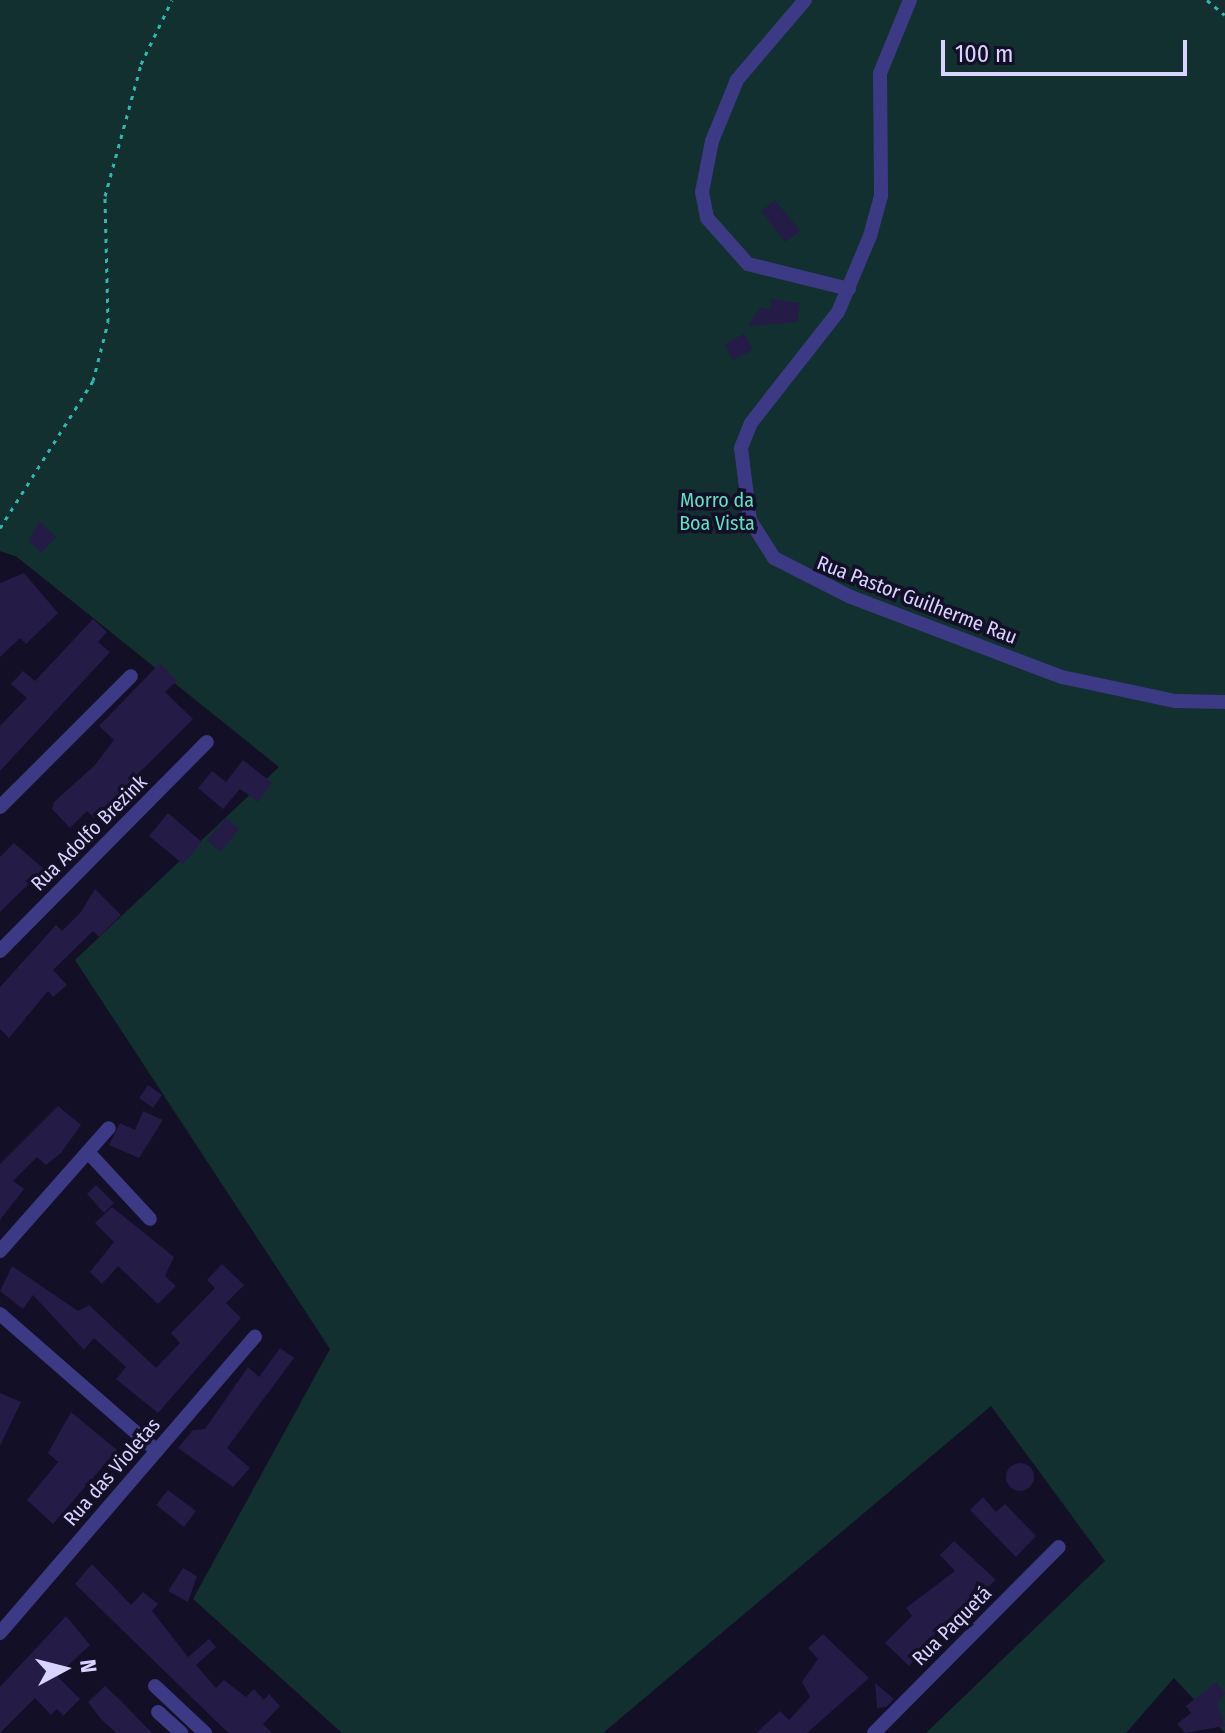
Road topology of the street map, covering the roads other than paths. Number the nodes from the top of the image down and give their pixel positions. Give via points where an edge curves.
1 (805, 0) edge
2 (910, 0) edge
3 (849, 289) junction
4 (131, 676) dead end
5 (1225, 702) edge
6 (207, 742) dead end
7 (0, 807) edge
8 (0, 951) edge
9 (109, 1128) dead end
10 (88, 1152) junction
11 (150, 1219) dead end
12 (0, 1251) edge
13 (0, 1314) edge
14 (255, 1337) dead end
15 (157, 1451) junction
16 (1059, 1547) dead end
17 (0, 1633) edge
18 (155, 1686) dead end
19 (158, 1712) dead end
20 (181, 1733) edge
21 (205, 1733) edge
22 (874, 1733) edge

1 - 3 street via 737,80 712,141 702,192 707,218 748,264
2 - 3 street, Rua Pastor Guilherme Rau via 880,73 881,196
3 - 5 street, Rua Pastor Guilherme Rau via 765,401 741,448 750,520 774,558 829,588 1062,677 1175,701
4 - 7 street
6 - 8 street, Rua Adolfo Brezink
9 - 10 street
10 - 11 street
10 - 12 street
13 - 15 street
14 - 15 street, Rua das Violetas
15 - 17 street, Rua das Violetas
16 - 22 street, Rua Paquetá
18 - 21 street
19 - 20 street

